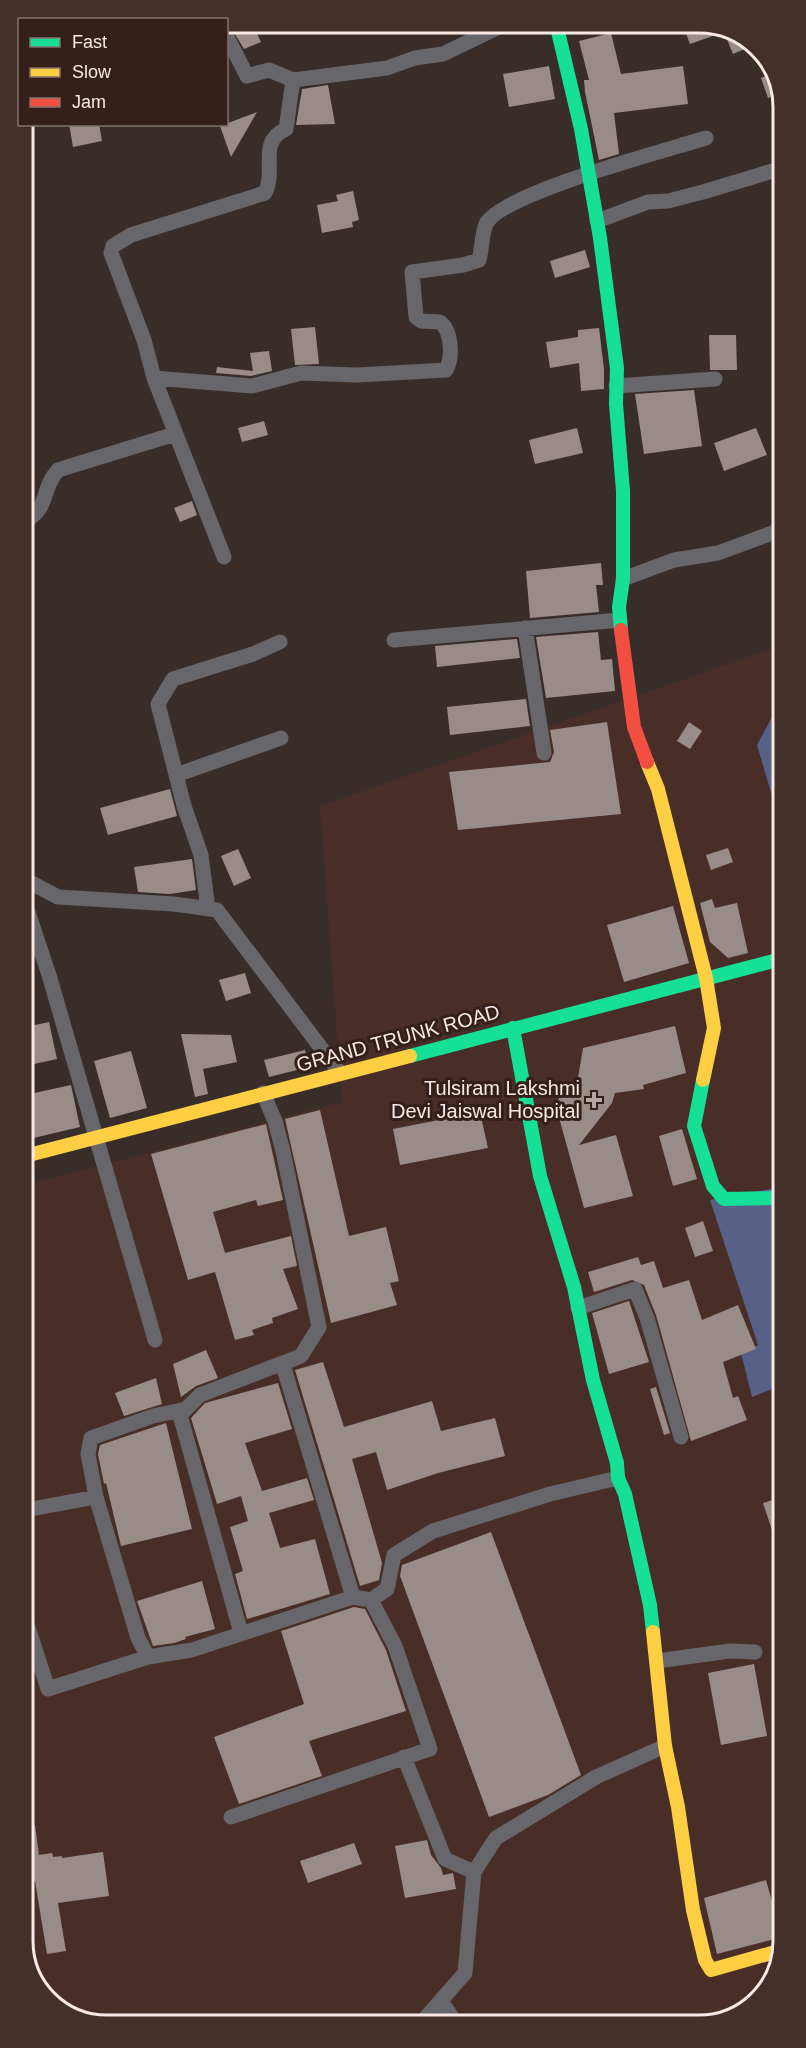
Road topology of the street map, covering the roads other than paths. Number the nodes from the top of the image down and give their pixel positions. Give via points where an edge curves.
1 (486, 33) edge
2 (559, 33) edge
3 (228, 39) edge
4 (293, 80) junction
5 (706, 138) dead end
6 (773, 171) edge
7 (589, 175) junction
8 (597, 221) junction
9 (153, 378) junction
10 (715, 379) dead end
11 (616, 386) junction
12 (176, 434) junction
13 (33, 514) edge
14 (773, 533) edge
15 (224, 557) dead end
16 (623, 579) junction
17 (620, 620) junction
18 (525, 628) junction
19 (394, 640) dead end
20 (280, 642) dead end
21 (280, 738) dead end
22 (544, 753) dead end
23 (176, 775) junction
24 (33, 884) edge
25 (208, 909) junction
26 (33, 930) edge
27 (773, 961) edge
28 (706, 978) junction
29 (513, 1028) junction
30 (340, 1073) junction
31 (263, 1094) junction
32 (95, 1137) junction
33 (33, 1154) edge
34 (773, 1198) edge
35 (578, 1308) junction
36 (154, 1340) dead end
37 (283, 1365) junction
38 (186, 1409) junction
39 (681, 1437) dead end
40 (618, 1478) junction
41 (96, 1497) junction
42 (33, 1509) edge
43 (353, 1597) junction
44 (371, 1600) junction
45 (241, 1632) junction
46 (33, 1643) edge
47 (754, 1652) dead end
48 (148, 1657) junction
49 (657, 1660) junction
50 (665, 1746) junction
51 (404, 1757) junction
52 (231, 1817) dead end
53 (474, 1872) junction
54 (772, 1953) edge
55 (441, 2001) junction
56 (428, 2015) edge
57 (451, 2015) edge

1 - 4 street via 443,54 387,68
2 - 7 street
3 - 4 street via 247,76 269,70
4 - 9 street via 286,129 270,141 265,192 131,235 113,246 111,253 144,340
5 - 7 street
6 - 8 street via 668,201 648,202
7 - 8 street
7 - 9 street via 507,205 486,224 479,260 412,272 416,317 440,322 446,328 450,357 446,370 357,375 301,373 252,386
8 - 11 street via 617,368
9 - 12 street
10 - 11 street
11 - 16 street via 623,491
12 - 13 street via 58,471 48,481 43,506
12 - 15 street
14 - 16 street via 718,553 674,560
16 - 17 street
17 - 18 street
17 - 28 street via 634,727 657,789
18 - 19 street
18 - 22 street
20 - 23 street via 173,679 158,704
21 - 23 street
23 - 25 street via 201,855
24 - 25 street via 58,897 174,903
25 - 30 street via 218,910
26 - 32 street
27 - 28 street, GRAND TRUNK ROAD
28 - 29 street, GRAND TRUNK ROAD
28 - 34 street via 714,1028 694,1126 713,1186 724,1199
29 - 30 street, GRAND TRUNK ROAD
29 - 35 street via 540,1176
30 - 31 street, GRAND TRUNK ROAD
31 - 32 street, GRAND TRUNK ROAD
31 - 37 street via 283,1151 319,1327 301,1356
32 - 33 street, GRAND TRUNK ROAD
32 - 36 street
35 - 39 street via 635,1289
35 - 40 street
37 - 38 street via 200,1395
37 - 43 street
38 - 41 street via 91,1438 88,1454
38 - 45 street via 180,1415 186,1443
40 - 44 street via 550,1494 434,1531 394,1555 387,1589
40 - 49 street via 650,1605
41 - 42 street
41 - 48 street via 138,1638
43 - 44 street
43 - 45 street
44 - 51 street via 395,1646 430,1749
45 - 48 street via 192,1650
46 - 48 street via 48,1689
47 - 49 street
49 - 50 street
50 - 53 street via 596,1777 496,1838
50 - 54 street via 705,1960 711,1970
51 - 52 street
51 - 53 street via 445,1859
53 - 55 street via 465,1973
55 - 56 street
55 - 57 street

